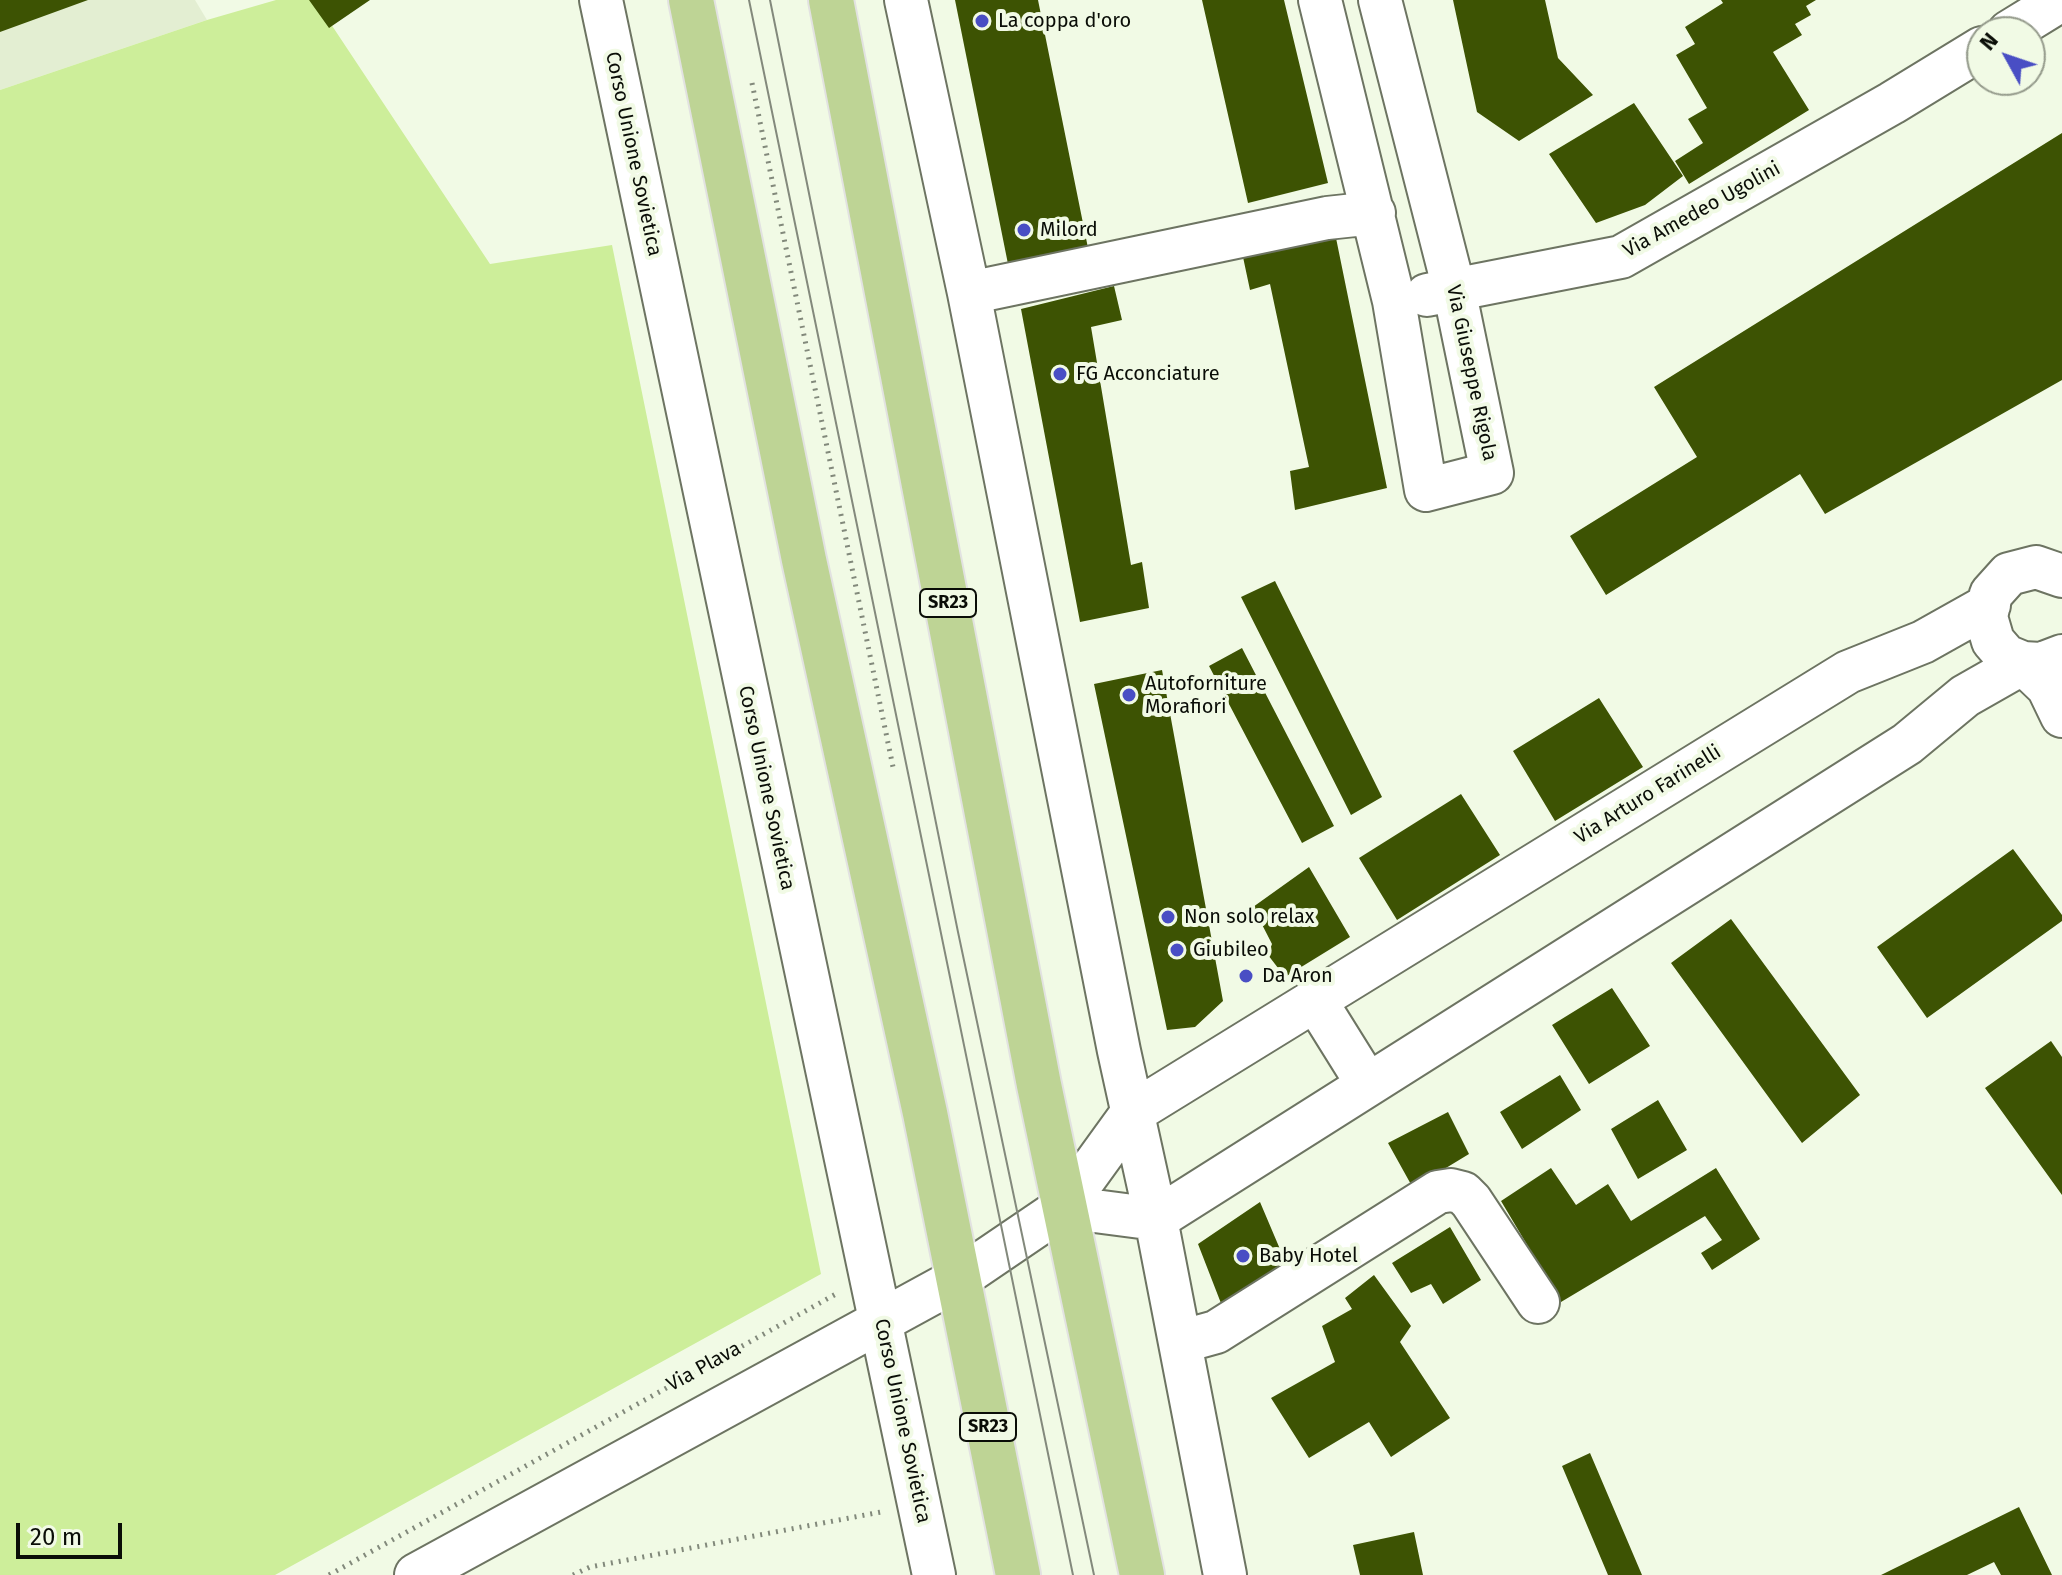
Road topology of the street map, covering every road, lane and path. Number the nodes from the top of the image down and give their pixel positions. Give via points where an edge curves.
1 (601, 0) edge
2 (691, 0) edge
3 (831, 0) edge
4 (906, 0) edge
5 (1320, 0) edge
6 (1380, 0) edge
7 (2061, 0) edge
8 (2035, 16) edge
9 (1966, 58) edge
10 (1374, 213) junction
11 (1454, 289) junction
12 (969, 293) junction
13 (1394, 301) junction
14 (2058, 569) edge
15 (1989, 605) junction
16 (2043, 660) edge
17 (2062, 716) edge
18 (1315, 1000) junction
19 (1368, 1085) junction
20 (1132, 1113) junction
21 (1064, 1207) junction
22 (1156, 1219) junction
23 (958, 1279) junction
24 (844, 1290) dead end
25 (1538, 1302) dead end
26 (881, 1323) junction
27 (1180, 1342) junction
28 (919, 1504) junction
29 (329, 1575) edge
30 (416, 1575) edge
31 (573, 1575) edge
32 (934, 1575) edge
33 (1018, 1575) edge
34 (1142, 1575) edge
35 (1225, 1575) edge

1 - 26 street, Corso Unione Sovietica
2 - 23 main road, SR23
3 - 21 main road, SR23
4 - 12 street
5 - 10 street, Via Giuseppe Rigola
6 - 11 street, Via Giuseppe Rigola
7 - 8 street
9 - 11 street, Via Amedeo Ugolini via 1621,257
10 - 12 street via 1327,218
10 - 13 street, Via Giuseppe Rigola
11 - 13 street, Via Amedeo Ugolini
11 - 13 street, Via Giuseppe Rigola via 1492,473 1426,490
12 - 20 street
14 - 15 street, Via Arturo Farinelli via 2036,567 2009,574 1991,594
15 - 16 street via 1986,617 1993,641 2006,656
15 - 18 street, Via Arturo Farinelli via 1923,642 1848,672
16 - 17 street
16 - 19 street via 1965,696 1907,744
18 - 19 street
18 - 20 street, Via Arturo Farinelli
19 - 22 street
20 - 21 street, Via Arturo Farinelli
20 - 22 street
21 - 22 street
21 - 23 street
21 - 34 main road, SR23
22 - 27 street
23 - 26 street
23 - 33 main road, SR23
24 - 29 path, Via Plava
25 - 27 street via 1471,1201 1451,1190 1438,1192 1216,1332
26 - 28 street, Corso Unione Sovietica
26 - 30 street
27 - 35 street
28 - 31 path via 590,1567
28 - 32 street, Corso Unione Sovietica

